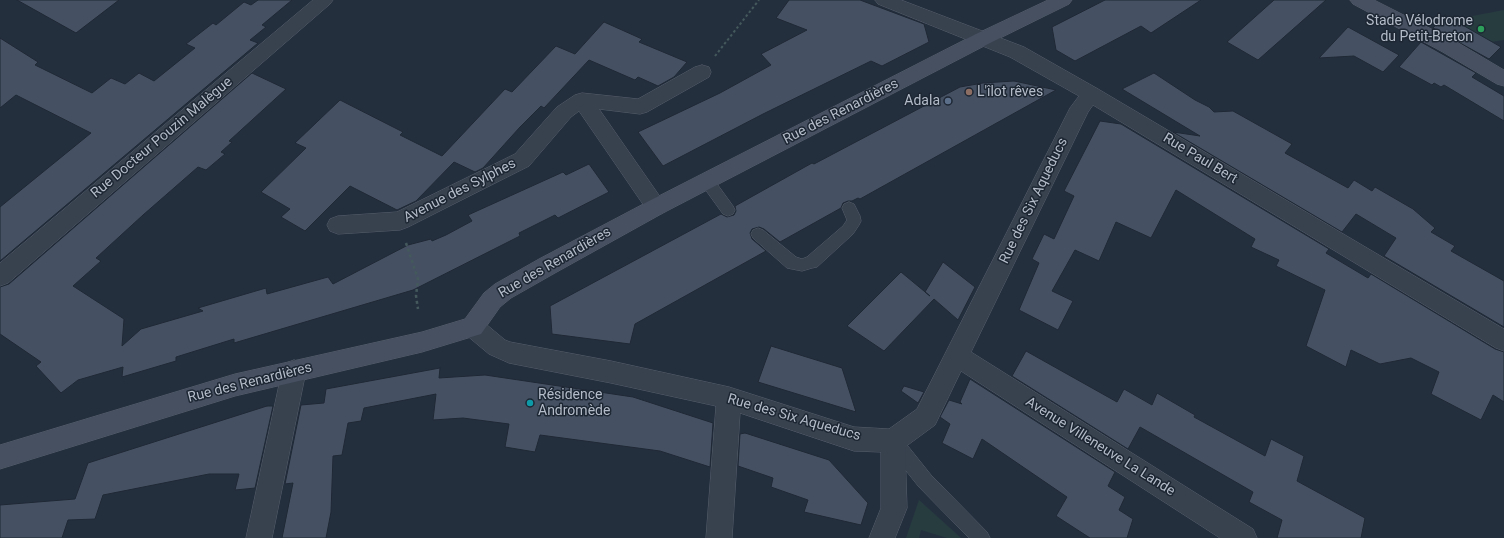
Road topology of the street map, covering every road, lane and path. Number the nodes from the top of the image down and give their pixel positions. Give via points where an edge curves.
1 (324, 0) edge
2 (759, 0) edge
3 (884, 0) edge
4 (1063, 0) edge
5 (1359, 0) edge
6 (982, 40) junction
7 (702, 72) joint
8 (1504, 78) edge
9 (1091, 94) junction
10 (582, 100) junction
11 (707, 181) junction
12 (656, 207) junction
13 (849, 208) dead end
14 (728, 210) dead end
15 (400, 221) junction
16 (338, 225) dead end
17 (758, 234) dead end
18 (0, 276) edge
19 (418, 309) dead end
20 (473, 327) junction
21 (1504, 341) edge
22 (957, 356) junction
23 (294, 371) junction
24 (729, 398) junction
25 (893, 441) junction
26 (0, 457) edge
27 (259, 538) edge
28 (719, 538) edge
29 (882, 538) edge
30 (981, 538) edge
31 (1244, 538) edge

1 - 18 street, Rue Docteur Pouzin Malègue
2 - 7 path
3 - 6 street, Rue Paul Bert
4 - 6 street, Rue des Renardières
5 - 8 street
6 - 9 street, Rue Paul Bert via 1017,52
6 - 11 street, Rue des Renardières
7 - 10 street via 640,106
9 - 21 street, Rue Paul Bert
9 - 22 street, Rue des Six Aqueducs via 1080,108
10 - 12 street
10 - 15 street, Avenue des Sylphes via 564,112 522,160
11 - 12 street, Rue des Renardières
11 - 14 lane
12 - 20 street, Rue des Renardières via 503,291 492,300
13 - 17 lane via 854,221 848,230 812,262 802,265 792,263
15 - 16 street, Avenue des Sylphes
15 - 19 path via 418,279
20 - 23 street, Rue des Renardières via 422,342
20 - 24 street, Rue des Six Aqueducs via 497,348 509,352
22 - 25 street, Rue des Six Aqueducs via 926,417
22 - 31 street, Avenue Villeneuve La Lande
23 - 26 street, Rue des Renardières via 235,385
23 - 27 street
24 - 25 street, Rue des Six Aqueducs via 854,438
24 - 28 street
25 - 29 street via 894,508
25 - 30 lane via 925,481

